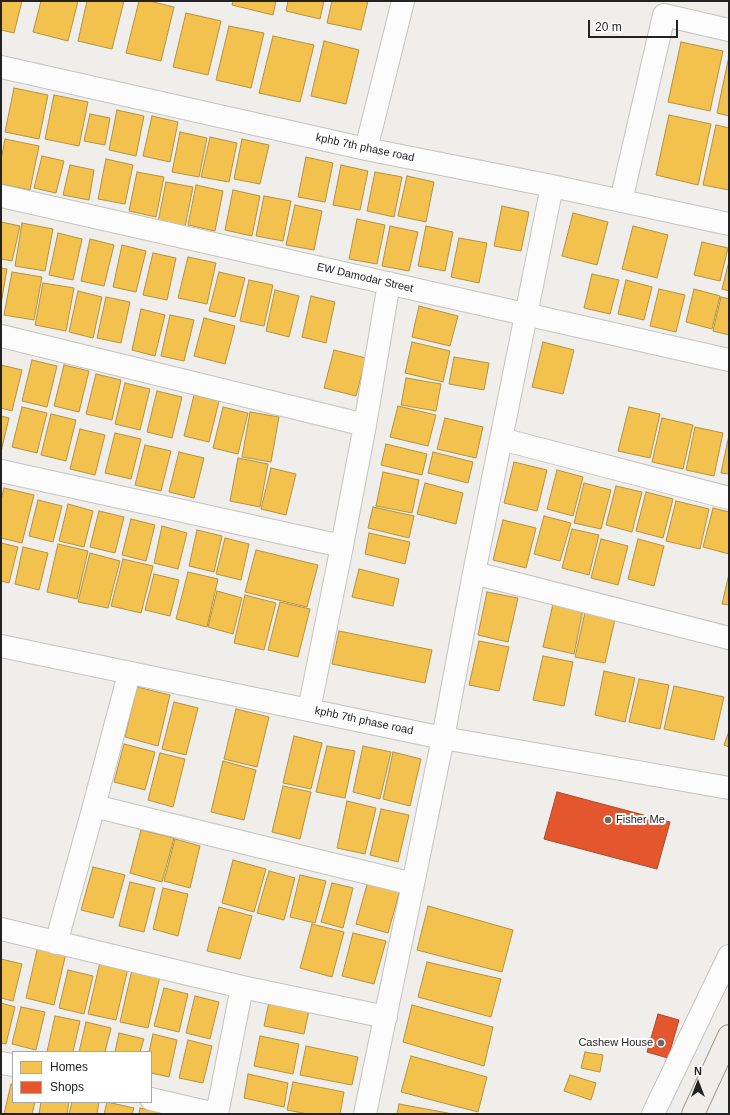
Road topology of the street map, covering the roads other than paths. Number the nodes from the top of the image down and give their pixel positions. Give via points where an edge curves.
1 (403, 1) edge
2 (665, 8) edge
3 (729, 30) edge
4 (1, 67) edge
5 (366, 149) junction
6 (552, 186) junction
7 (1, 196) edge
8 (621, 201) junction
9 (729, 224) edge
10 (389, 283) junction
11 (527, 314) junction
12 (1, 336) edge
13 (729, 360) edge
14 (365, 425) junction
15 (501, 439) junction
16 (1, 471) edge
17 (729, 498) edge
18 (342, 546) junction
19 (474, 573) junction
20 (729, 638) edge
21 (1, 646) edge
22 (129, 674) junction
23 (309, 710) junction
24 (443, 738) junction
25 (729, 788) edge
26 (94, 806) junction
27 (413, 884) junction
28 (1, 929) edge
29 (56, 943) junction
30 (729, 956) edge
31 (242, 987) junction
32 (386, 1017) junction
33 (729, 1036) edge
34 (1, 1063) edge
35 (12, 1066) edge
36 (152, 1099) edge
37 (216, 1114) edge
38 (365, 1114) edge
39 (653, 1114) edge
40 (693, 1114) edge

1 - 5 street
2 - 3 street
2 - 8 street
4 - 5 street, kphb 7th phase road
5 - 6 street, kphb 7th phase road
6 - 8 street, kphb 7th phase road
6 - 11 street
7 - 10 street, EW Damodar Street
8 - 9 street, kphb 7th phase road
10 - 11 street, EW Damodar Street
10 - 14 street
11 - 13 street, EW Damodar Street
11 - 15 street
12 - 14 street
14 - 18 street
15 - 17 street
15 - 19 street
16 - 18 street
18 - 23 street
19 - 20 street
19 - 24 street
21 - 22 street, kphb 7th phase road
22 - 23 street, kphb 7th phase road
22 - 26 street
23 - 24 street, kphb 7th phase road
24 - 25 street, kphb 7th phase road
24 - 27 street
26 - 27 street
26 - 29 street
27 - 32 street
28 - 29 street
29 - 31 street
30 - 39 street
31 - 32 street
31 - 37 street
32 - 38 street
33 - 40 main road
34 - 35 street
36 - 37 street

